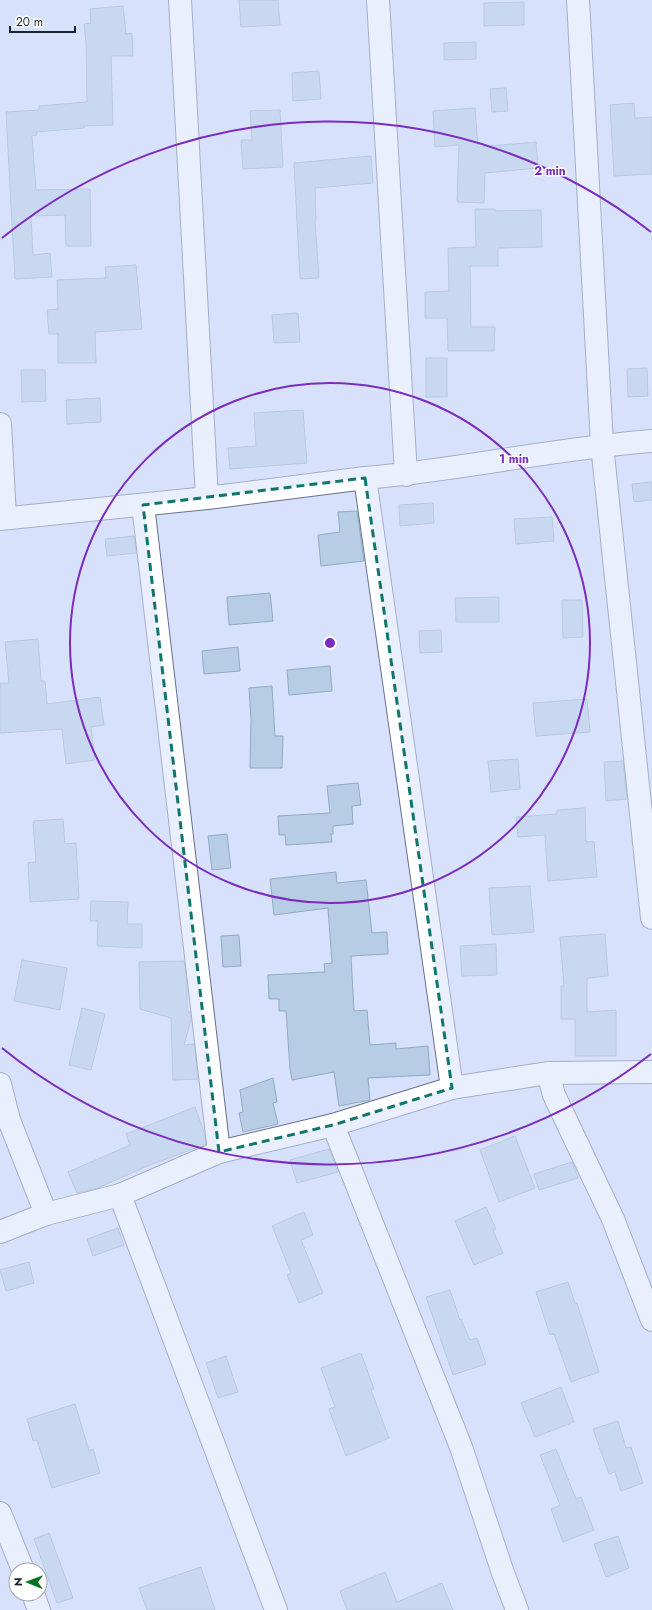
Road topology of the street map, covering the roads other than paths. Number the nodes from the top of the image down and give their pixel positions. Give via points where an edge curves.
1 (180, 0) edge
2 (378, 0) edge
3 (578, 0) edge
4 (0, 424) edge
5 (652, 441) edge
6 (602, 445) junction
7 (406, 475) junction
8 (364, 478) junction
9 (207, 498) junction
10 (143, 505) junction
11 (2, 518) edge
12 (652, 918) edge
13 (652, 1072) edge
14 (548, 1073) junction
15 (0, 1084) edge
16 (452, 1088) junction
17 (333, 1125) junction
18 (219, 1152) junction
19 (120, 1195) junction
20 (46, 1214) junction
21 (0, 1232) edge
22 (652, 1320) edge
23 (0, 1513) edge
24 (20, 1562) edge
25 (276, 1610) edge
26 (517, 1610) edge

1 - 9 street
2 - 7 street
3 - 6 street
4 - 11 street
5 - 6 street
6 - 7 street
6 - 12 street
7 - 8 street
8 - 9 street
8 - 16 street
9 - 10 street
10 - 11 street
10 - 18 street
13 - 14 street
14 - 16 street
14 - 22 street via 554,1095 613,1219
15 - 20 street via 9,1120
16 - 17 street
17 - 18 street
17 - 26 street via 461,1447
18 - 19 street
19 - 20 street
19 - 25 street
20 - 21 street
23 - 24 street

